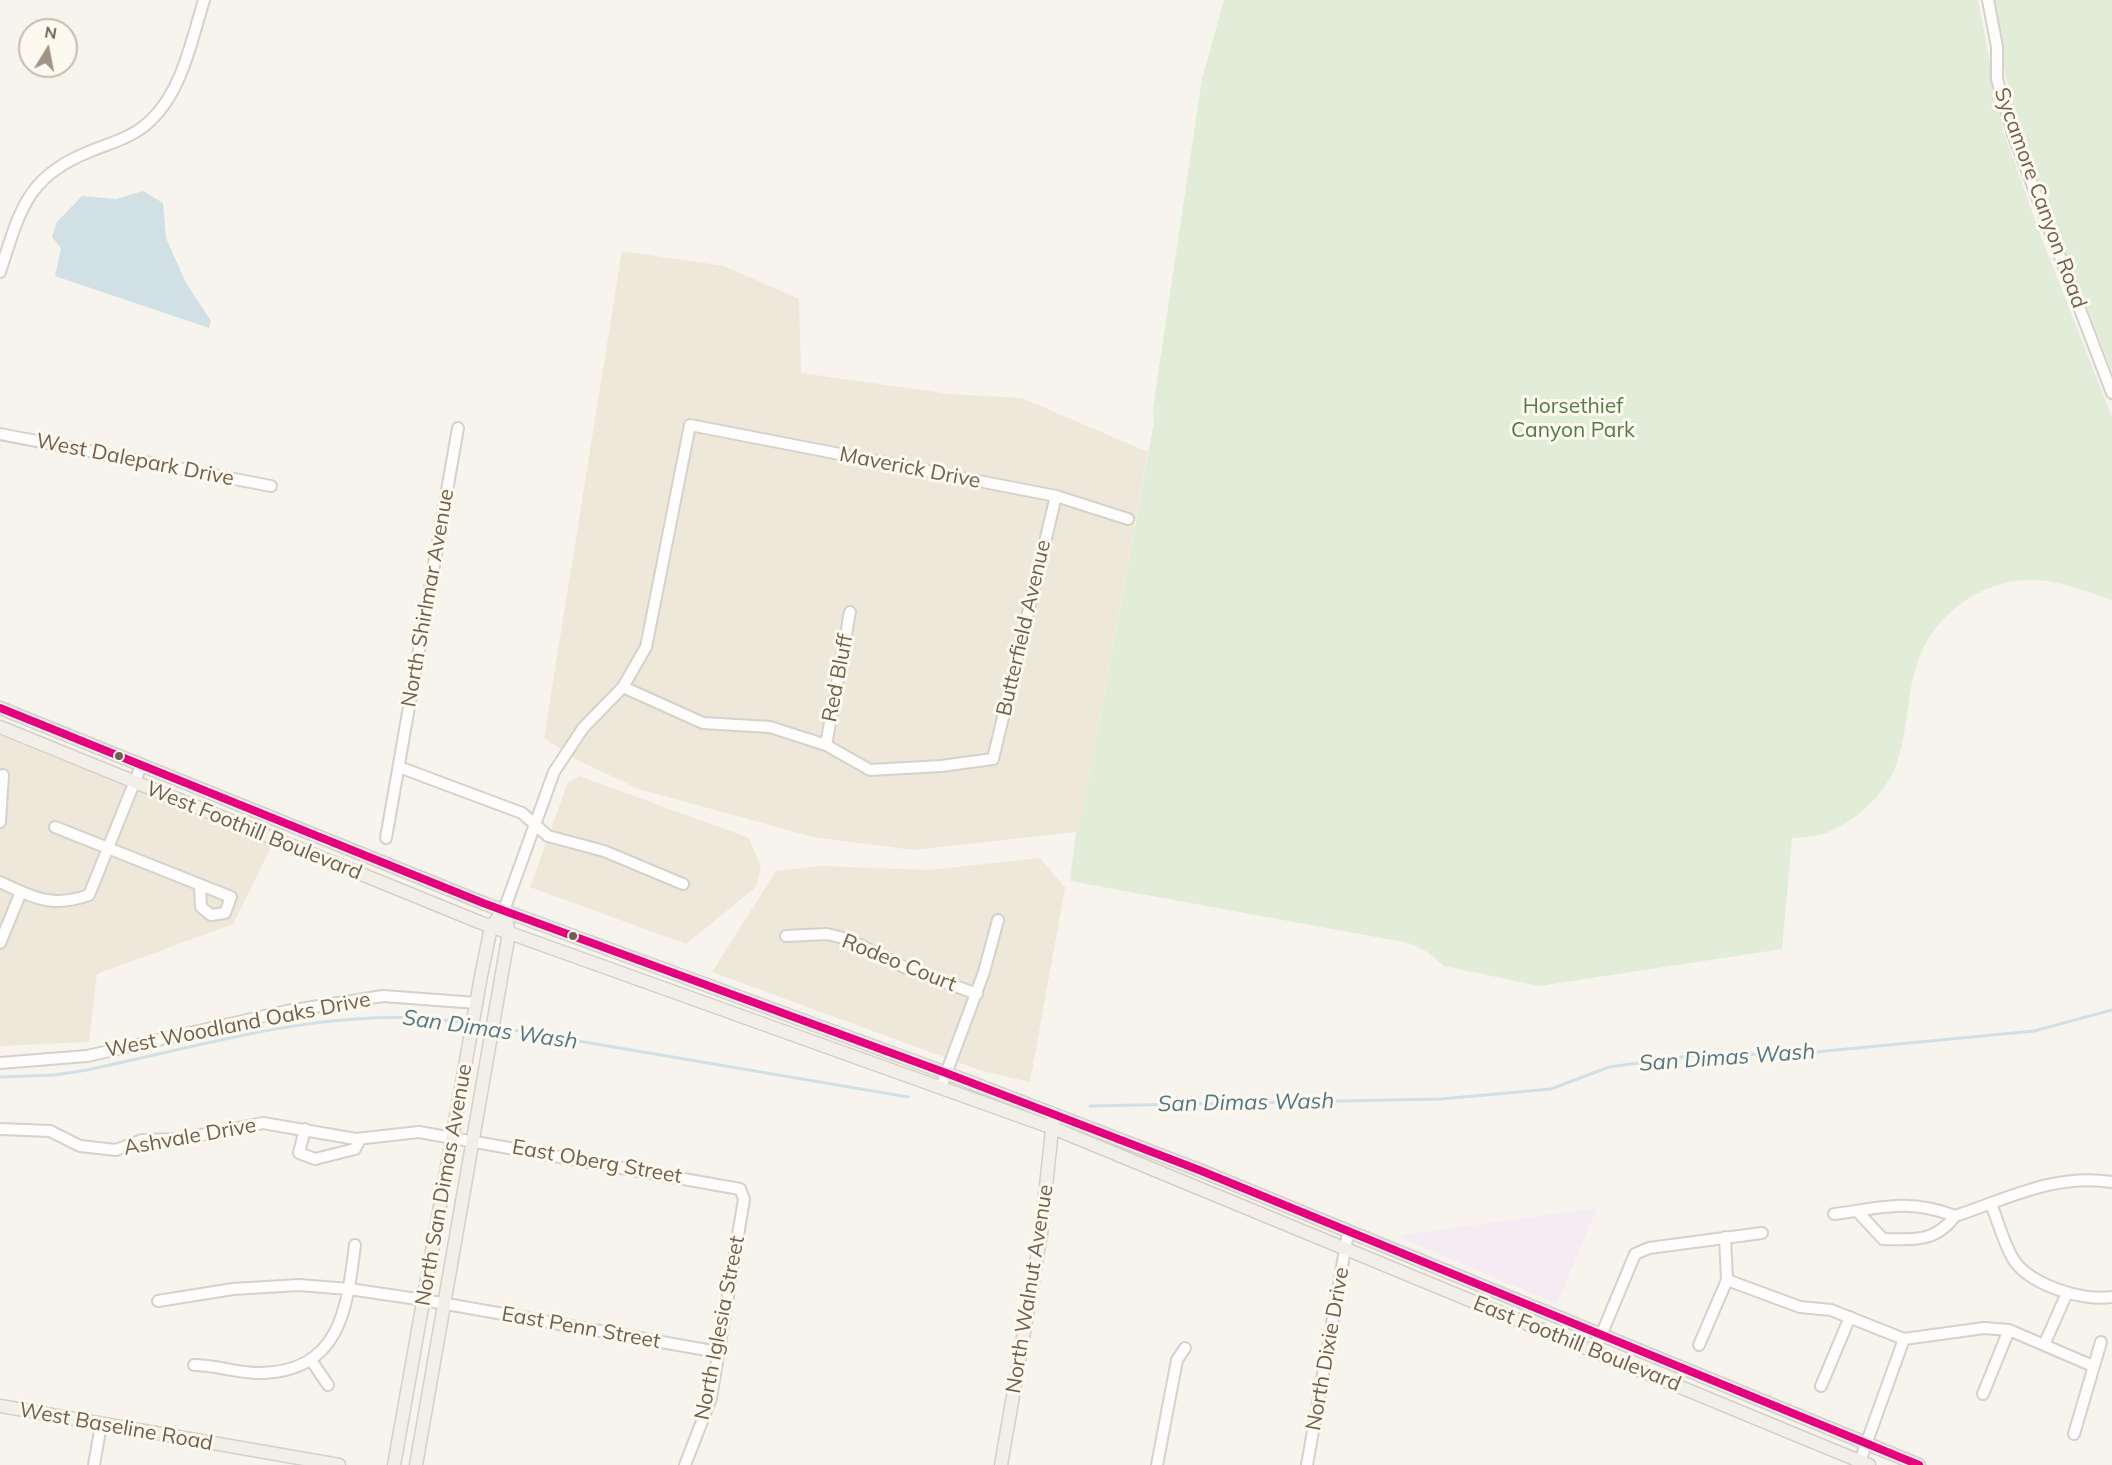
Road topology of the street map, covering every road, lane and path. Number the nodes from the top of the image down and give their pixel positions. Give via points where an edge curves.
1 (204, 0) edge
2 (1988, 0) edge
3 (0, 272) edge
4 (2112, 393) edge
5 (690, 425) joint
6 (458, 428) dead end
7 (0, 434) edge
8 (271, 486) dead end
9 (1056, 496) junction
10 (1128, 519) dead end
11 (850, 612) dead end
12 (623, 687) junction
13 (0, 708) edge
14 (0, 727) edge
15 (826, 745) junction
16 (141, 766) junction
17 (399, 767) junction
18 (3, 775) dead end
19 (134, 782) junction
20 (0, 822) edge
21 (534, 825) junction
22 (56, 827) dead end
23 (386, 837) dead end
24 (107, 849) junction
25 (0, 882) edge
26 (683, 884) dead end
27 (200, 887) dead end
28 (21, 892) junction
29 (504, 910) junction
30 (998, 920) dead end
31 (491, 927) junction
32 (509, 933) junction
33 (786, 936) dead end
34 (0, 943) edge
35 (976, 994) junction
36 (476, 1009) junction
37 (0, 1063) edge
38 (946, 1073) junction
39 (941, 1086) junction
40 (1053, 1113) junction
41 (1053, 1128) junction
42 (0, 1129) edge
43 (305, 1129) junction
44 (454, 1137) junction
45 (360, 1139) junction
46 (472, 1139) junction
47 (2112, 1182) edge
48 (740, 1189) joint
49 (1991, 1204) junction
50 (1857, 1211) junction
51 (1833, 1214) dead end
52 (1955, 1216) junction
53 (1348, 1233) junction
54 (1762, 1233) dead end
55 (1725, 1237) junction
56 (355, 1245) dead end
57 (1346, 1249) junction
58 (1727, 1280) junction
59 (349, 1289) junction
60 (2067, 1293) junction
61 (2112, 1297) edge
62 (424, 1300) junction
63 (158, 1301) dead end
64 (443, 1303) junction
65 (1850, 1317) junction
66 (2009, 1330) junction
67 (1600, 1335) junction
68 (1904, 1339) junction
69 (2101, 1342) dead end
70 (1700, 1345) dead end
71 (2044, 1345) junction
72 (1185, 1348) dead end
73 (1595, 1350) junction
74 (718, 1352) junction
75 (311, 1359) junction
76 (194, 1365) dead end
77 (2093, 1366) junction
78 (328, 1385) dead end
79 (1821, 1386) dead end
80 (1983, 1394) dead end
81 (0, 1406) edge
82 (101, 1425) junction
83 (2074, 1434) dead end
84 (1866, 1443) junction
85 (1864, 1463) edge
86 (94, 1465) edge
87 (339, 1465) edge
88 (394, 1465) edge
89 (416, 1465) edge
90 (685, 1465) edge
91 (1001, 1465) edge
92 (1157, 1465) edge
93 (1307, 1465) edge
94 (1919, 1465) edge

1 - 3 street via 180,75 152,119 133,135 62,162 49,172 21,208
2 - 4 street, Sycamore Canyon Road via 1998,47 1997,78 2013,134
5 - 9 street, Maverick Drive
5 - 12 street, North San Dimas Avenue via 646,647
6 - 17 street, North Shirlmar Avenue
7 - 8 street, West Dalepark Drive
9 - 10 street, Maverick Drive
9 - 15 street, Butterfield Avenue via 993,759 870,770
11 - 15 street, Red Bluff
12 - 15 street via 703,723 770,727
12 - 21 street, North San Dimas Avenue via 583,728 554,772
13 - 16 main road, West Foothill Boulevard
14 - 19 main road, West Foothill Boulevard
16 - 19 street
16 - 29 main road, West Foothill Boulevard
17 - 21 street via 522,813
17 - 23 street, North Shirlmar Avenue
18 - 20 street
19 - 24 street
19 - 31 main road, West Foothill Boulevard
21 - 26 street via 548,836 604,850
21 - 29 street, North San Dimas Avenue
22 - 24 street
24 - 27 street
24 - 28 street via 89,895 67,903
25 - 28 street
28 - 34 street
29 - 31 main road, North San Dimas Avenue
29 - 32 main road, North San Dimas Avenue
29 - 38 main road, East Foothill Boulevard
30 - 35 street
31 - 32 main road, West Foothill Boulevard
31 - 36 main road, North San Dimas Avenue
32 - 39 main road, East Foothill Boulevard
32 - 46 main road, North San Dimas Avenue
33 - 35 street, Rodeo Court via 827,934 848,939 904,967
35 - 38 street
36 - 37 street, West Woodland Oaks Drive via 383,996 287,1011 87,1056
36 - 44 main road, North San Dimas Avenue
38 - 39 street
38 - 40 main road, East Foothill Boulevard
39 - 41 main road, East Foothill Boulevard
40 - 41 main road, North Walnut Avenue
40 - 53 main road, East Foothill Boulevard
41 - 57 main road, East Foothill Boulevard
41 - 91 main road, North Walnut Avenue via 1040,1243
42 - 43 street, Ashvale Drive via 50,1131 80,1146 116,1150 142,1140 181,1139 263,1123
43 - 45 street, Ashvale Drive
43 - 45 street via 299,1153 315,1159 356,1149
44 - 45 street, Ashvale Drive via 419,1132
44 - 46 street, East Oberg Street
44 - 62 main road, North San Dimas Avenue
46 - 48 street, East Oberg Street
46 - 64 main road, North San Dimas Avenue
47 - 49 street via 2085,1179 2037,1186
48 - 74 street, North Iglesia Street via 744,1199
49 - 52 street
49 - 60 street via 2012,1258 2028,1274
50 - 51 street
50 - 52 street via 1908,1204 1929,1206
50 - 52 street via 1883,1239 1935,1236
53 - 57 street, North Dixie Drive
53 - 67 main road, East Foothill Boulevard
54 - 55 street
55 - 58 street
55 - 67 street via 1649,1248 1635,1254
56 - 59 street
57 - 73 main road, East Foothill Boulevard
57 - 93 street, North Dixie Drive
58 - 65 street via 1800,1307 1831,1310
58 - 70 street
59 - 62 street, East Penn Street
59 - 63 street, East Penn Street via 233,1289
59 - 75 street via 333,1340
60 - 61 street
60 - 71 street
62 - 64 street, East Penn Street
62 - 88 main road, North San Dimas Avenue
64 - 74 street, East Penn Street
64 - 89 main road, North San Dimas Avenue
65 - 68 street
65 - 79 street
66 - 68 street via 1983,1328
66 - 71 street
66 - 80 street
67 - 73 street
67 - 84 main road, East Foothill Boulevard
68 - 84 street
69 - 77 street
71 - 77 street
72 - 92 street via 1177,1360
73 - 85 main road, East Foothill Boulevard
74 - 90 street, North Iglesia Street via 711,1398
75 - 76 street via 289,1369 260,1374
75 - 78 street
77 - 83 street
81 - 82 main road, West Baseline Road
82 - 86 street
82 - 87 main road, West Baseline Road
84 - 85 street
84 - 94 main road, East Foothill Boulevard

